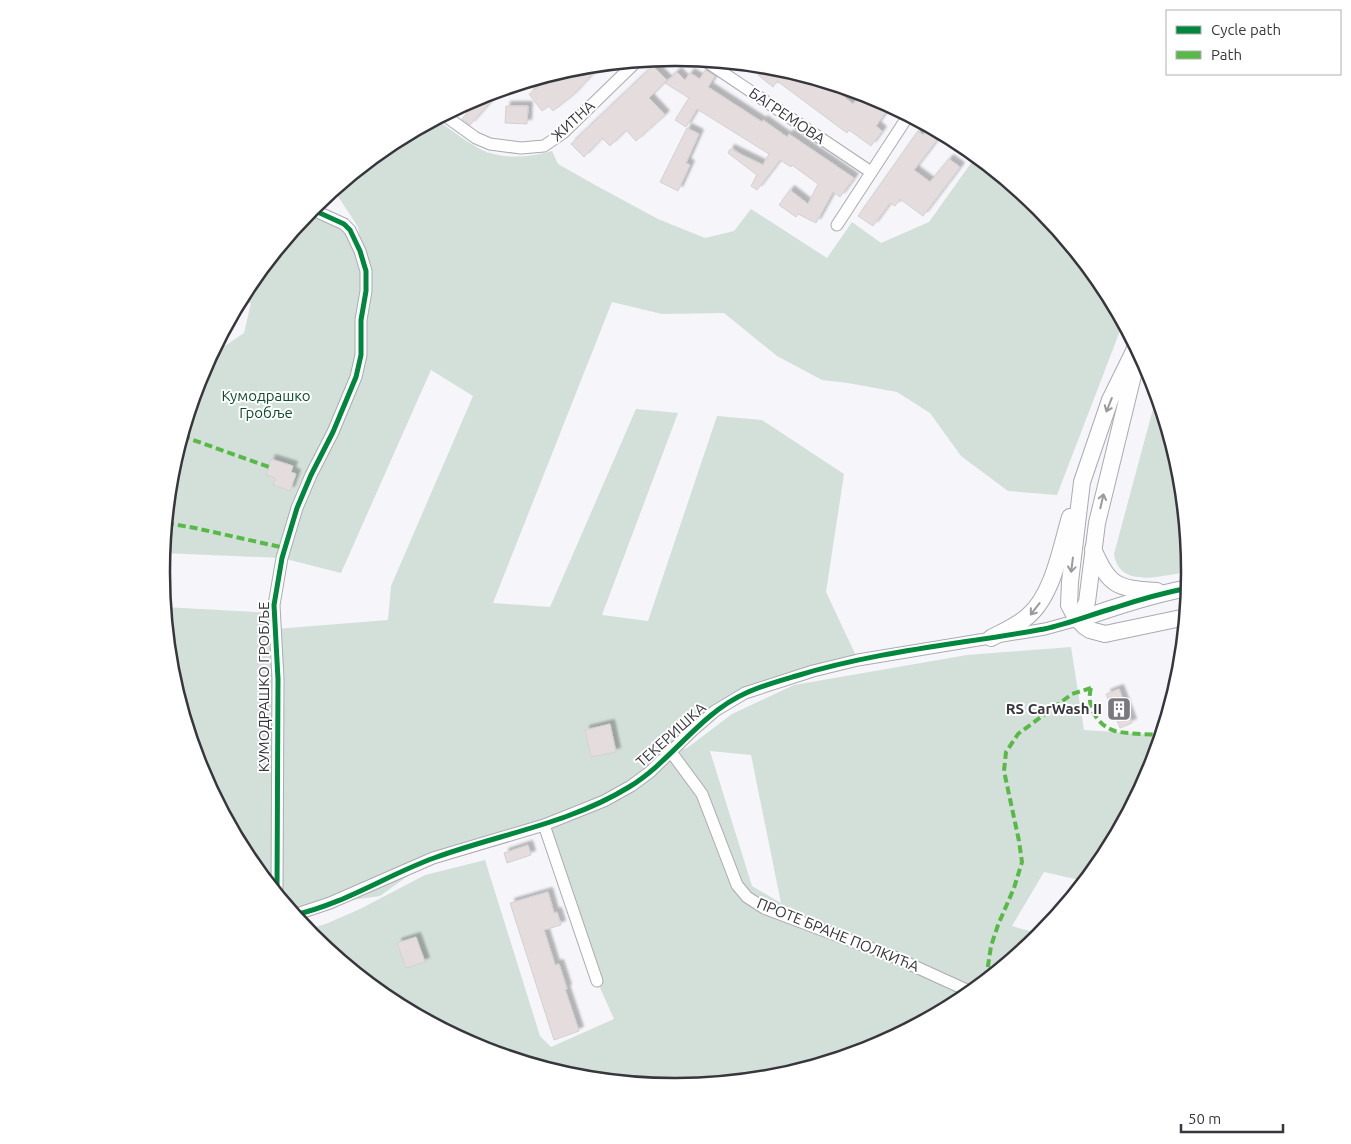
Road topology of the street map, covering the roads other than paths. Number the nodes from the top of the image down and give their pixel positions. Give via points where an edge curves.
1 (716, 68) edge
2 (629, 69) edge
3 (450, 119) edge
4 (905, 121) edge
5 (871, 172) junction
6 (319, 213) edge
7 (837, 226) dead end
8 (1132, 355) edge
9 (1136, 362) edge
10 (1082, 482) junction
11 (1093, 549) junction
12 (1180, 589) edge
13 (1167, 592) junction
14 (1179, 619) edge
15 (1078, 620) junction
16 (991, 638) junction
17 (671, 752) junction
18 (544, 825) junction
19 (277, 883) edge
20 (302, 912) edge
21 (597, 981) dead end
22 (963, 988) edge

1 - 5 street, БАГРЕМОВА
2 - 3 street, ЖИТНА via 563,133 544,146 521,148 490,144
4 - 5 street
5 - 7 street
6 - 19 street, КУМОДРАШКО ГРОБЉЕ via 350,230 366,271 366,292 356,377 297,508 282,558 274,605 278,679
8 -> 10 street via 1110,400
11 -> 9 street
10 -> 15 street via 1069,598 1071,611
10 -> 16 street via 1053,574 1038,606 1017,625
11 - 13 street via 1106,576 1118,585
11 - 15 street via 1087,602
12 - 13 street
13 - 15 street
14 - 15 street via 1105,634 1090,630
15 - 16 street, ТЕКЕРИШКА
16 - 17 street, ТЕКЕРИШКА via 858,660 745,693 715,711
17 - 18 street, ТЕКЕРИШКА via 631,786 604,801
17 - 22 street, ПРОТЕ БРАНЕ ПОЛКИЋА via 702,794 737,885 747,897 764,908 894,957
18 - 20 street, ТЕКЕРИШКА via 433,858
18 - 21 street

